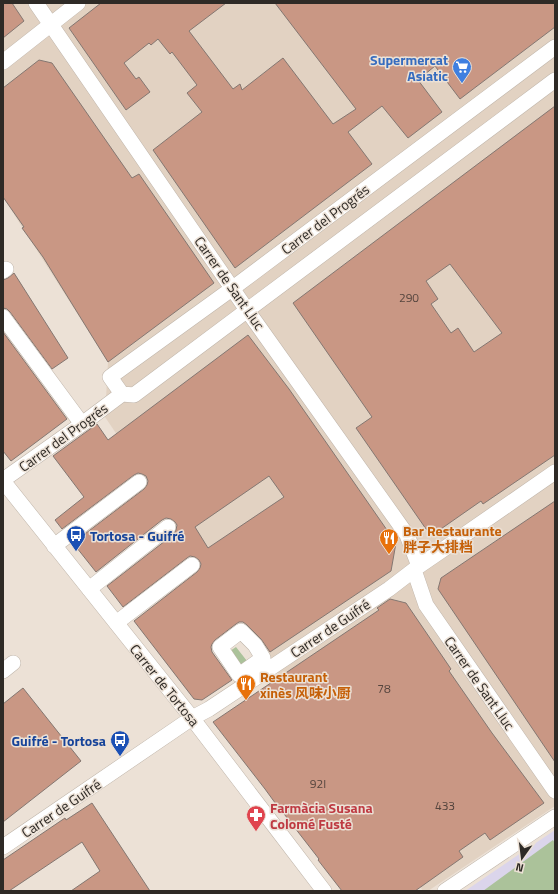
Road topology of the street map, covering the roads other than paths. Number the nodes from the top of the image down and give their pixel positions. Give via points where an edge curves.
1 (36, 3) edge
2 (78, 3) edge
3 (50, 24) junction
4 (555, 47) edge
5 (3, 62) edge
6 (555, 80) edge
7 (232, 288) junction
8 (247, 310) junction
9 (3, 317) edge
10 (122, 394) junction
11 (82, 424) junction
12 (555, 472) edge
13 (3, 480) edge
14 (139, 482) dead end
15 (168, 527) dead end
16 (54, 546) junction
17 (192, 565) dead end
18 (416, 568) junction
19 (88, 589) junction
20 (116, 624) junction
21 (192, 718) junction
22 (555, 792) edge
23 (555, 817) edge
24 (3, 847) edge
25 (324, 891) edge
26 (446, 891) edge

1 - 3 street, Carrer de Sant Lluc
2 - 3 street
3 - 5 street
3 - 7 street, Carrer de Sant Lluc
4 - 7 street, Carrer del Progrés
6 - 8 street, Carrer del Progrés
7 - 8 street, Carrer de Sant Lluc
7 - 10 street, Carrer del Progrés via 110,377
8 - 10 street, Carrer del Progrés via 134,395
8 - 18 street, Carrer de Sant Lluc via 407,535
9 - 11 street
10 - 11 street, Carrer del Progrés
11 - 13 street, Carrer del Progrés
12 - 18 street, Carrer de Guifré
13 - 16 street, Carrer de Tortosa
14 - 16 street
15 - 19 street
16 - 19 street, Carrer de Tortosa
17 - 20 street
18 - 21 street, Carrer de Guifré via 389,589
18 - 22 street, Carrer de Sant Lluc via 426,604
19 - 20 street, Carrer de Tortosa
20 - 21 street, Carrer de Tortosa
21 - 24 street, Carrer de Guifré
21 - 25 street, Carrer de Tortosa
23 - 26 street

